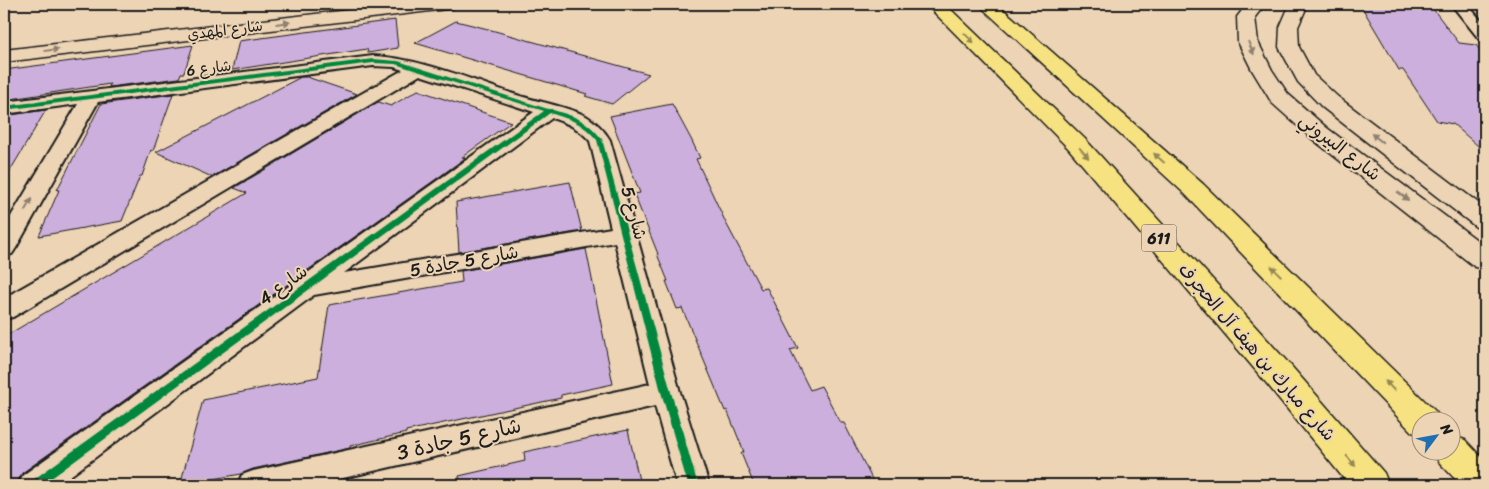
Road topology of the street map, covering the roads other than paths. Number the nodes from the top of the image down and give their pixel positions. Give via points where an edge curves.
1 (322, 4) edge
2 (447, 4) edge
3 (934, 4) edge
4 (987, 4) edge
5 (996, 4) edge
6 (1256, 4) edge
7 (1299, 4) edge
8 (1459, 4) edge
9 (1485, 34) edge
10 (1027, 39) junction
11 (4, 40) edge
12 (4, 56) edge
13 (418, 69) junction
14 (92, 96) junction
15 (4, 108) edge
16 (550, 110) junction
17 (1485, 221) edge
18 (624, 233) junction
19 (4, 248) edge
20 (1485, 260) edge
21 (304, 288) junction
22 (4, 310) edge
23 (666, 392) junction
24 (1414, 412) edge
25 (1462, 462) edge
26 (34, 485) edge
27 (253, 485) edge
28 (693, 485) edge
29 (1371, 485) edge
30 (1484, 485) edge

1 - 11 street, شارع المهدي
12 -> 2 street, شارع المهدي
3 -> 29 main road, شارع مبارك بن هيف آل الحجرف / 611 via 1077,144
4 - 10 main road
5 - 10 main road
6 -> 20 street, شارع البيروني via 1246,17 1248,42 1280,98 1319,133
17 -> 7 street, شارع البيروني via 1330,102 1305,78 1288,47 1290,27
8 - 9 street
24 -> 10 main road via 1194,189
13 - 14 street, شارع 6 via 396,62 373,61
13 - 16 street, شارع 5
13 - 22 street
14 - 15 street, شارع 6
19 -> 14 street
16 - 18 street, شارع 5 via 578,120 600,140
16 - 21 street, شارع 4
18 - 21 street, شارع 5 جادة 5
18 - 23 street, شارع 5
21 - 26 street, شارع 4
23 - 27 street, شارع 5 جادة 3
23 - 28 street, شارع 5
25 - 30 main road

